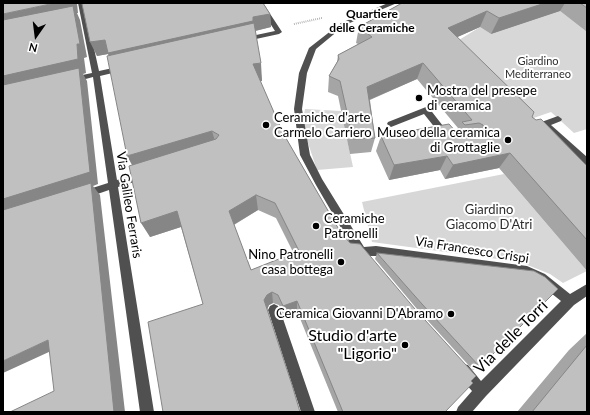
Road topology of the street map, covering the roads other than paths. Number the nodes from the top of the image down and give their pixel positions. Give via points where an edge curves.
1 (81, 3) edge
2 (260, 3) edge
3 (394, 3) edge
4 (241, 41) edge
5 (126, 67) edge
6 (96, 74) junction
7 (65, 81) edge
8 (558, 119) dead end
9 (391, 124) dead end
10 (545, 124) junction
11 (533, 128) edge
12 (454, 146) edge
13 (587, 162) edge
14 (150, 173) edge
15 (113, 185) junction
16 (76, 197) edge
17 (360, 252) junction
18 (369, 263) edge
19 (587, 288) edge
20 (570, 301) junction
21 (274, 310) edge
22 (454, 361) edge
23 (481, 391) junction
24 (146, 412) edge
25 (308, 412) edge
26 (463, 412) edge

1 - 6 street, Via Galileo Ferraris
2 - 4 street via 277,30
3 - 17 street via 343,24 313,48 303,73 298,109 305,155
5 - 6 street
6 - 7 street
6 - 15 street, Via Galileo Ferraris
8 - 10 street
9 - 12 street via 426,110
10 - 11 street
10 - 13 street
14 - 15 street
15 - 16 street
15 - 24 street, Via Galileo Ferraris
17 - 18 street
17 - 20 street, Via Francesco Crispi via 376,251 527,271
19 - 20 street, Via delle Torri
20 - 23 street, Via delle Torri
21 - 25 street
22 - 23 street
23 - 26 street, Via delle Torri

